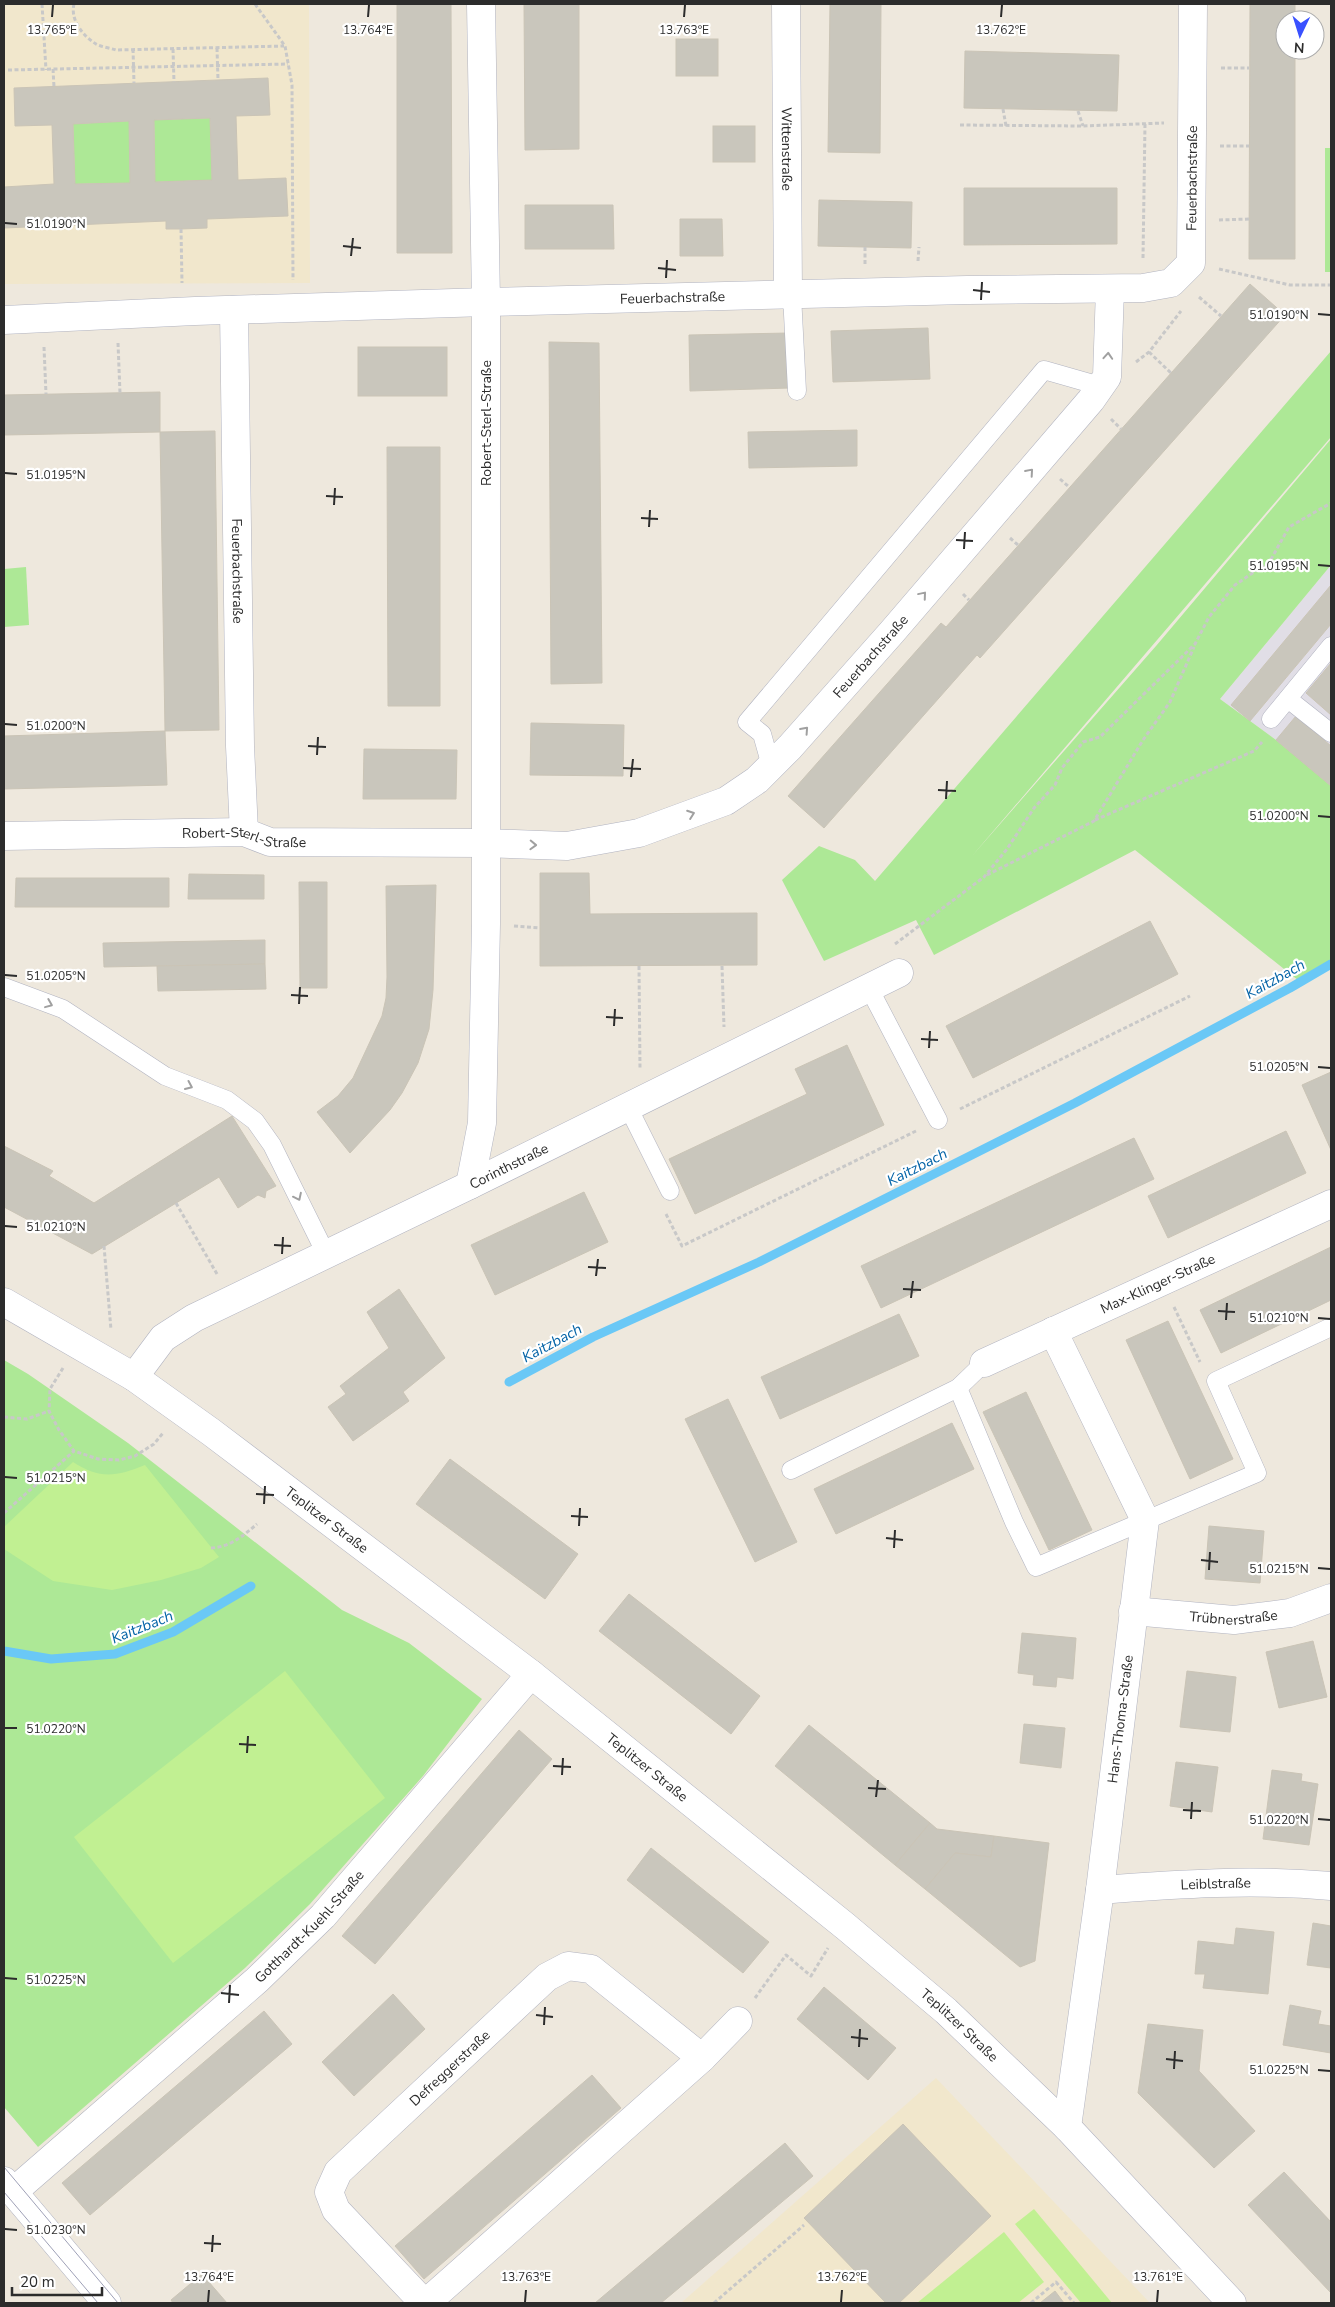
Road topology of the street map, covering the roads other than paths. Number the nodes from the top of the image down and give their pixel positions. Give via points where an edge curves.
1 (480, 4) edge
2 (786, 4) edge
3 (1193, 4) edge
4 (1110, 289) junction
5 (790, 295) junction
6 (486, 302) junction
7 (234, 310) junction
8 (4, 320) edge
9 (1100, 386) junction
10 (797, 391) dead end
11 (1331, 646) edge
12 (1288, 699) junction
13 (1271, 719) dead end
14 (1331, 733) edge
15 (771, 766) junction
16 (244, 832) junction
17 (4, 836) edge
18 (484, 843) junction
19 (899, 973) road end
20 (4, 987) edge
21 (869, 988) junction
22 (634, 1104) junction
23 (938, 1120) road end
24 (470, 1185) junction
25 (670, 1191) dead end
26 (1331, 1204) edge
27 (326, 1254) junction
28 (4, 1302) edge
29 (1331, 1327) edge
30 (1053, 1331) junction
31 (984, 1363) joint
32 (124, 1371) junction
33 (958, 1388) junction
34 (791, 1470) dead end
35 (1145, 1520) junction
36 (1331, 1598) edge
37 (1133, 1611) junction
38 (531, 1674) junction
39 (1331, 1886) edge
40 (1100, 1890) junction
41 (738, 2020) road end
42 (702, 2058) junction
43 (1068, 2127) junction
44 (8, 2186) edge
45 (107, 2303) edge
46 (425, 2303) edge
47 (1232, 2303) edge

1 - 6 street, Robert-Sterl-Straße
2 - 5 street, Wittenstraße
3 - 4 street, Feuerbachstraße via 1191,263 1171,283
4 - 5 street, Feuerbachstraße
9 -> 4 street, Feuerbachstraße via 1107,377
5 - 6 street, Feuerbachstraße
5 - 10 lane
6 - 7 street, Feuerbachstraße
6 - 18 street, Robert-Sterl-Straße
7 - 8 street, Feuerbachstraße
7 - 16 street, Feuerbachstraße
15 -> 9 street, Feuerbachstraße via 886,639
9 - 15 lane via 1044,370 747,722 762,734
11 - 12 lane
12 - 13 lane
12 - 14 lane
18 -> 15 street, Feuerbachstraße via 567,846 639,833 726,801
16 - 17 street, Robert-Sterl-Straße
16 - 18 street, Robert-Sterl-Straße via 270,842
18 - 24 street, Robert-Sterl-Straße via 486,924 482,1123
19 - 21 street, Corinthstraße
20 -> 27 lane via 63,1009 165,1076 226,1100 255,1121 272,1145
21 - 22 street, Corinthstraße
21 - 23 lane
22 - 24 street, Corinthstraße
22 - 25 lane
24 - 27 street, Corinthstraße
26 - 30 street, Max-Klinger-Straße
27 - 32 street, Corinthstraße via 194,1318 163,1338
28 - 32 street, Teplitzer Straße
29 - 35 lane via 1216,1381 1257,1473
30 - 31 street, Max-Klinger-Straße
30 - 35 street
31 - 33 lane
32 - 38 street, Teplitzer Straße
33 - 34 lane
33 - 35 lane via 1036,1567
35 - 37 street, Hans-Thoma-Straße
36 - 37 street, Trübnerstraße via 1290,1613 1234,1620
37 - 40 street, Hans-Thoma-Straße
38 - 43 street, Teplitzer Straße via 946,2010
38 - 44 street, Gotthardt-Kuehl-Straße via 323,1916 257,1980
39 - 40 street, Leiblstraße via 1279,1881
40 - 43 street, Hans-Thoma-Straße
41 - 42 street, Defreggerstraße
42 - 46 street, Defreggerstraße
42 - 46 street, Defreggerstraße via 591,1969 568,1966 548,1977 338,2172 329,2192 336,2210
43 - 47 street, Teplitzer Straße
44 - 45 street

